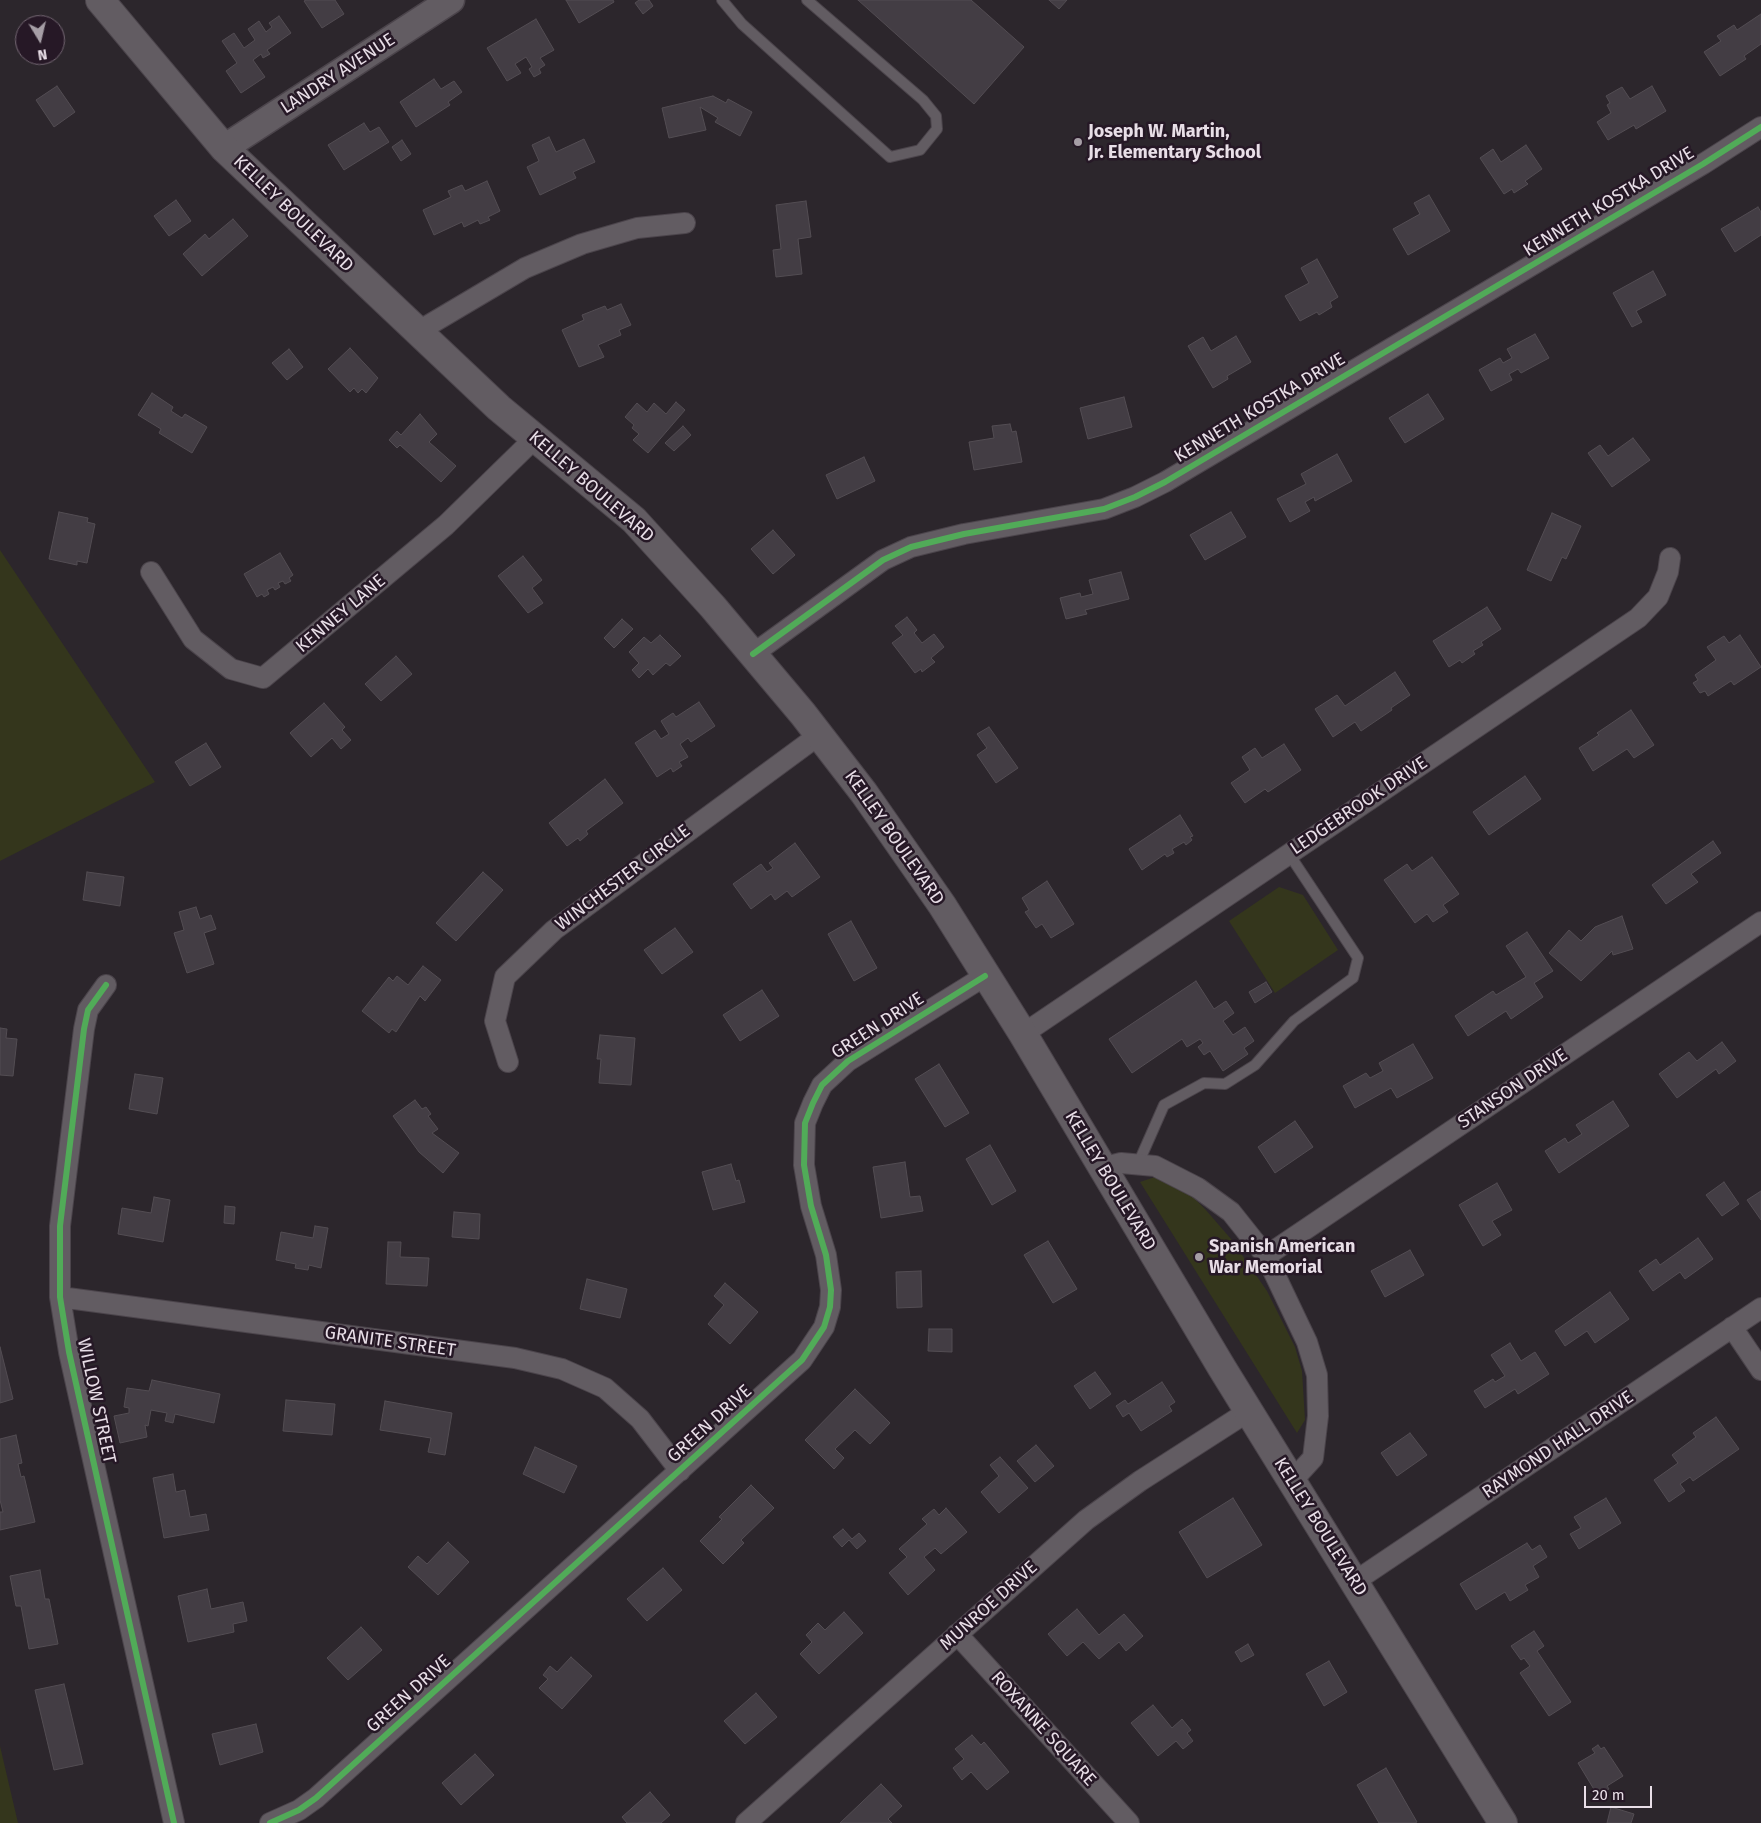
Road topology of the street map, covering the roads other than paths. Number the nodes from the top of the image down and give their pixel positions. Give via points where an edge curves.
1 (100, 0) edge
2 (451, 0) edge
3 (722, 0) edge
4 (807, 0) edge
5 (1761, 127) edge
6 (224, 148) junction
7 (685, 222) dead end
8 (417, 332) junction
9 (535, 438) junction
10 (1670, 558) dead end
11 (151, 572) dead end
12 (753, 654) junction
13 (819, 734) junction
14 (1289, 854) junction
15 (1761, 922) edge
16 (985, 976) junction
17 (106, 985) dead end
18 (1023, 1034) junction
19 (508, 1062) dead end
20 (1138, 1164) junction
21 (1101, 1168) junction
22 (1266, 1256) junction
23 (60, 1297) junction
24 (1761, 1308) edge
25 (1732, 1327) junction
26 (1761, 1370) edge
27 (1249, 1411) junction
28 (680, 1471) junction
29 (1292, 1481) junction
30 (1354, 1582) junction
31 (956, 1634) junction
32 (174, 1823) edge
33 (270, 1823) edge
34 (746, 1823) edge
35 (1129, 1823) edge
36 (1503, 1823) edge

1 - 6 main road, KELLEY BOULEVARD
2 - 6 street, LANDRY AVENUE
3 - 4 lane via 742,24 890,157 920,150 937,129 936,116 923,100
5 - 12 street, KENNETH KOSTKA DRIVE via 1704,164 1165,482 1104,509 964,534 911,547 884,560
6 - 8 main road, KELLEY BOULEVARD
7 - 8 street via 637,228 582,244 526,268
8 - 9 main road, KELLEY BOULEVARD
9 - 11 street, KENNEY LANE via 446,525 263,678 231,669 193,639
9 - 12 main road, KELLEY BOULEVARD via 634,520
10 - 14 street, LEDGEBROOK DRIVE via 1658,597 1638,618
12 - 13 main road, KELLEY BOULEVARD
13 - 16 main road, KELLEY BOULEVARD via 942,905
13 - 19 street, WINCHESTER CIRCLE via 554,930 505,977 495,1021
14 - 18 street, LEDGEBROOK DRIVE
14 - 20 lane via 1358,958 1353,978 1294,1021 1254,1065 1225,1084 1204,1083 1164,1105
15 - 22 street, STANSON DRIVE
16 - 18 main road, KELLEY BOULEVARD
16 - 28 street, GREEN DRIVE via 848,1061 822,1086 805,1123 803,1144 811,1206 830,1271 830,1307 824,1327 789,1372
17 - 23 street, WILLOW STREET via 88,1010 84,1029 60,1226
18 - 21 main road, KELLEY BOULEVARD
20 - 21 street via 1121,1162
20 - 22 street via 1155,1166 1198,1188 1231,1212
21 - 27 main road, KELLEY BOULEVARD
22 - 29 street via 1308,1342 1317,1375 1318,1416 1313,1458
23 - 28 street, GRANITE STREET via 515,1358 562,1369 605,1388 640,1419
23 - 32 street, WILLOW STREET via 69,1352
24 - 25 street, RAYMOND HALL DRIVE
25 - 26 street
25 - 30 street, RAYMOND HALL DRIVE
27 - 29 main road, KELLEY BOULEVARD
27 - 31 street, MUNROE DRIVE via 1086,1520
28 - 33 street, GREEN DRIVE via 316,1798
29 - 30 main road, KELLEY BOULEVARD
30 - 36 main road, KELLEY BOULEVARD
31 - 34 street, MUNROE DRIVE
31 - 35 street, ROXANNE SQUARE

